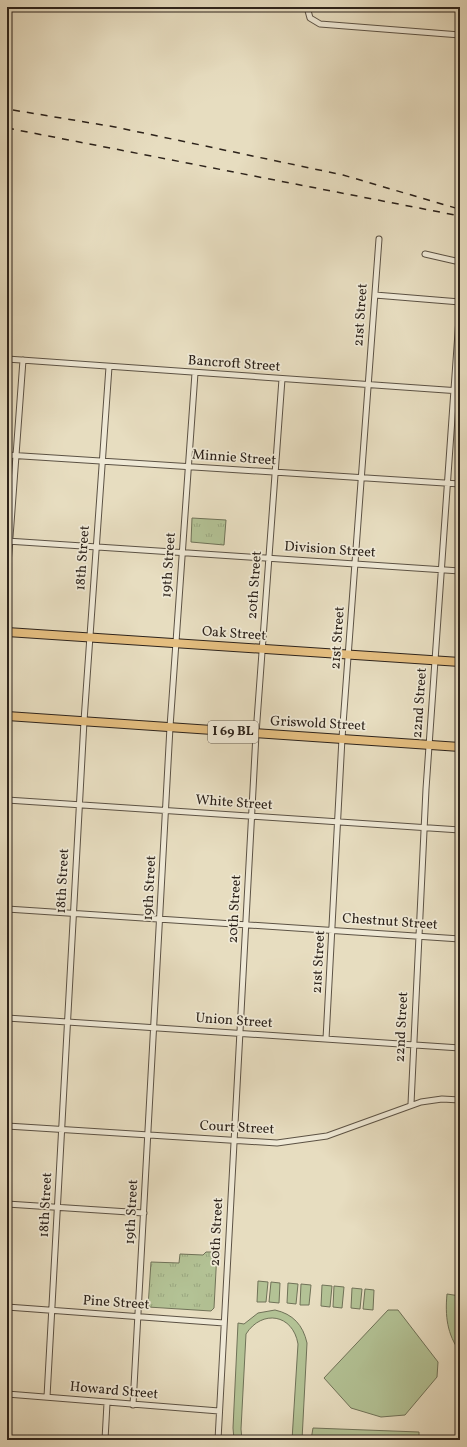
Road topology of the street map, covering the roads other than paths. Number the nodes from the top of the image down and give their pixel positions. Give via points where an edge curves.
1 (307, 7) edge
2 (460, 35) edge
3 (379, 239) dead end
4 (425, 254) dead end
5 (460, 262) edge
6 (374, 295) junction
7 (460, 303) edge
8 (7, 359) edge
9 (22, 360) junction
10 (109, 367) junction
11 (195, 373) junction
12 (282, 379) junction
13 (368, 384) junction
14 (454, 390) junction
15 (460, 391) edge
16 (7, 455) edge
17 (16, 456) junction
18 (102, 461) junction
19 (189, 467) junction
20 (275, 472) junction
21 (361, 477) junction
22 (447, 483) junction
23 (460, 484) edge
24 (8, 541) edge
25 (96, 546) junction
26 (182, 552) junction
27 (268, 558) junction
28 (355, 564) junction
29 (441, 569) junction
30 (460, 570) edge
31 (7, 578) edge
32 (7, 632) edge
33 (90, 638) junction
34 (176, 643) junction
35 (262, 649) junction
36 (348, 655) junction
37 (435, 660) junction
38 (460, 662) edge
39 (7, 716) edge
40 (84, 721) junction
41 (170, 727) junction
42 (256, 734) junction
43 (342, 738) junction
44 (429, 745) junction
45 (460, 747) edge
46 (7, 800) edge
47 (79, 805) junction
48 (166, 810) junction
49 (252, 817) junction
50 (338, 822) junction
51 (424, 828) junction
52 (460, 830) edge
53 (7, 909) edge
54 (74, 913) junction
55 (160, 919) junction
56 (246, 924) junction
57 (332, 930) junction
58 (418, 936) junction
59 (460, 939) edge
60 (7, 1018) edge
61 (68, 1023) junction
62 (154, 1028) junction
63 (240, 1034) junction
64 (326, 1039) junction
65 (413, 1045) junction
66 (460, 1048) edge
67 (460, 1100) edge
68 (411, 1104) junction
69 (7, 1126) edge
70 (62, 1129) junction
71 (148, 1135) junction
72 (234, 1140) junction
73 (7, 1204) edge
74 (58, 1207) junction
75 (144, 1213) junction
76 (7, 1308) edge
77 (52, 1311) junction
78 (138, 1317) junction
79 (224, 1323) junction
80 (7, 1394) edge
81 (47, 1397) junction
82 (107, 1403) junction
83 (133, 1405) junction
84 (219, 1411) junction
85 (105, 1440) edge
86 (218, 1440) edge

1 - 2 street via 307,14 320,24
3 - 6 street, 21st Street
4 - 5 street
6 - 7 street
6 - 13 street, 21st Street
7 - 14 street, 22nd Street
8 - 9 street, Bancroft Street
9 - 10 street, Bancroft Street
9 - 17 street
10 - 11 street, Bancroft Street
10 - 18 street, 18th Street
11 - 12 street, Bancroft Street
11 - 19 street, 19th Street
12 - 13 street, Bancroft Street
12 - 20 street, 20th Street
13 - 14 street, Bancroft Street
13 - 21 street, 21st Street
14 - 15 street, Bancroft Street
14 - 22 street, 22nd Street
16 - 17 street, Minnie Street
17 - 18 street, Minnie Street
17 - 24 street
18 - 19 street, Minnie Street
18 - 25 street, 18th Street
19 - 20 street, Minnie Street
19 - 26 street, 19th Street
20 - 21 street, Minnie Street
20 - 27 street, 20th Street
21 - 22 street, Minnie Street
21 - 28 street, 21st Street
22 - 23 street, Minnie Street
22 - 29 street, 22nd Street
24 - 25 street, Division Street
24 - 31 street
25 - 26 street, Division Street
25 - 33 street, 18th Street
26 - 27 street, Division Street
26 - 34 street, 19th Street
27 - 28 street, Division Street
27 - 35 street, 20th Street
28 - 29 street, Division Street
28 - 36 street, 21st Street
29 - 30 street, Division Street
29 - 37 street, 22nd Street
32 - 33 main road, Oak Street
33 - 34 main road, Oak Street
33 - 40 street, 18th Street
34 - 35 main road, Oak Street
34 - 41 street, 19th Street
35 - 36 main road, Oak Street
35 - 42 street, 20th Street
36 - 37 main road, Oak Street
36 - 43 street, 21st Street
37 - 38 main road, Oak Street
37 - 44 street, 22nd Street
39 - 40 main road, Griswold Street / I 69 BL
40 - 41 main road, Griswold Street / I 69 BL
40 - 47 street, 18th Street
41 - 42 main road, Griswold Street / I 69 BL
41 - 48 street, 19th Street
42 - 43 main road, Griswold Street / I 69 BL
42 - 49 street, 20th Street
43 - 44 main road, Griswold Street / I 69 BL
43 - 50 street, 21st Street
44 - 45 main road, Griswold Street / I 69 BL
44 - 51 street, 22nd Street
46 - 47 street, White Street
47 - 48 street, White Street
47 - 54 street, 18th Street
48 - 49 street, White Street
48 - 55 street, 19th Street
49 - 50 street, White Street
49 - 56 street, 20th Street
50 - 51 street, White Street
50 - 57 street, 21st Street
51 - 52 street, White Street
51 - 58 street, 22nd Street
53 - 54 street, Chestnut Street
54 - 55 street, Chestnut Street
54 - 61 street, 18th Street
55 - 56 street, Chestnut Street
55 - 62 street, 19th Street
56 - 57 street, Chestnut Street
56 - 63 street, 20th Street
57 - 58 street, Chestnut Street
57 - 64 street, 21st Street
58 - 59 street, Chestnut Street
58 - 65 street, 22nd Street
60 - 61 street, Union Street
61 - 62 street, Union Street
61 - 70 street, 18th Street
62 - 63 street, Union Street
62 - 71 street, 19th Street
63 - 64 street, Union Street
63 - 72 street, 20th Street
64 - 65 street, Union Street
65 - 66 street, Union Street
65 - 68 street, 22nd Street
67 - 68 street, Court Street via 429,1100
68 - 72 street, Court Street via 336,1134 315,1139 277,1143
69 - 70 street, Court Street
70 - 71 street, Court Street
70 - 74 street, 18th Street
71 - 72 street, Court Street
71 - 75 street, 19th Street
72 - 79 street, 20th Street
73 - 74 street
74 - 75 street
74 - 77 street, 18th Street
75 - 78 street, 19th Street
76 - 77 street, Pine Street
77 - 78 street, Pine Street
77 - 81 street, 18th Street
78 - 79 street, Pine Street
78 - 83 street, 19th Street
79 - 84 street, 20th Street
80 - 81 street, Howard Street
81 - 82 street, Howard Street
82 - 83 street, Howard Street
82 - 85 street
83 - 84 street, Howard Street
84 - 86 street, 20th Street

